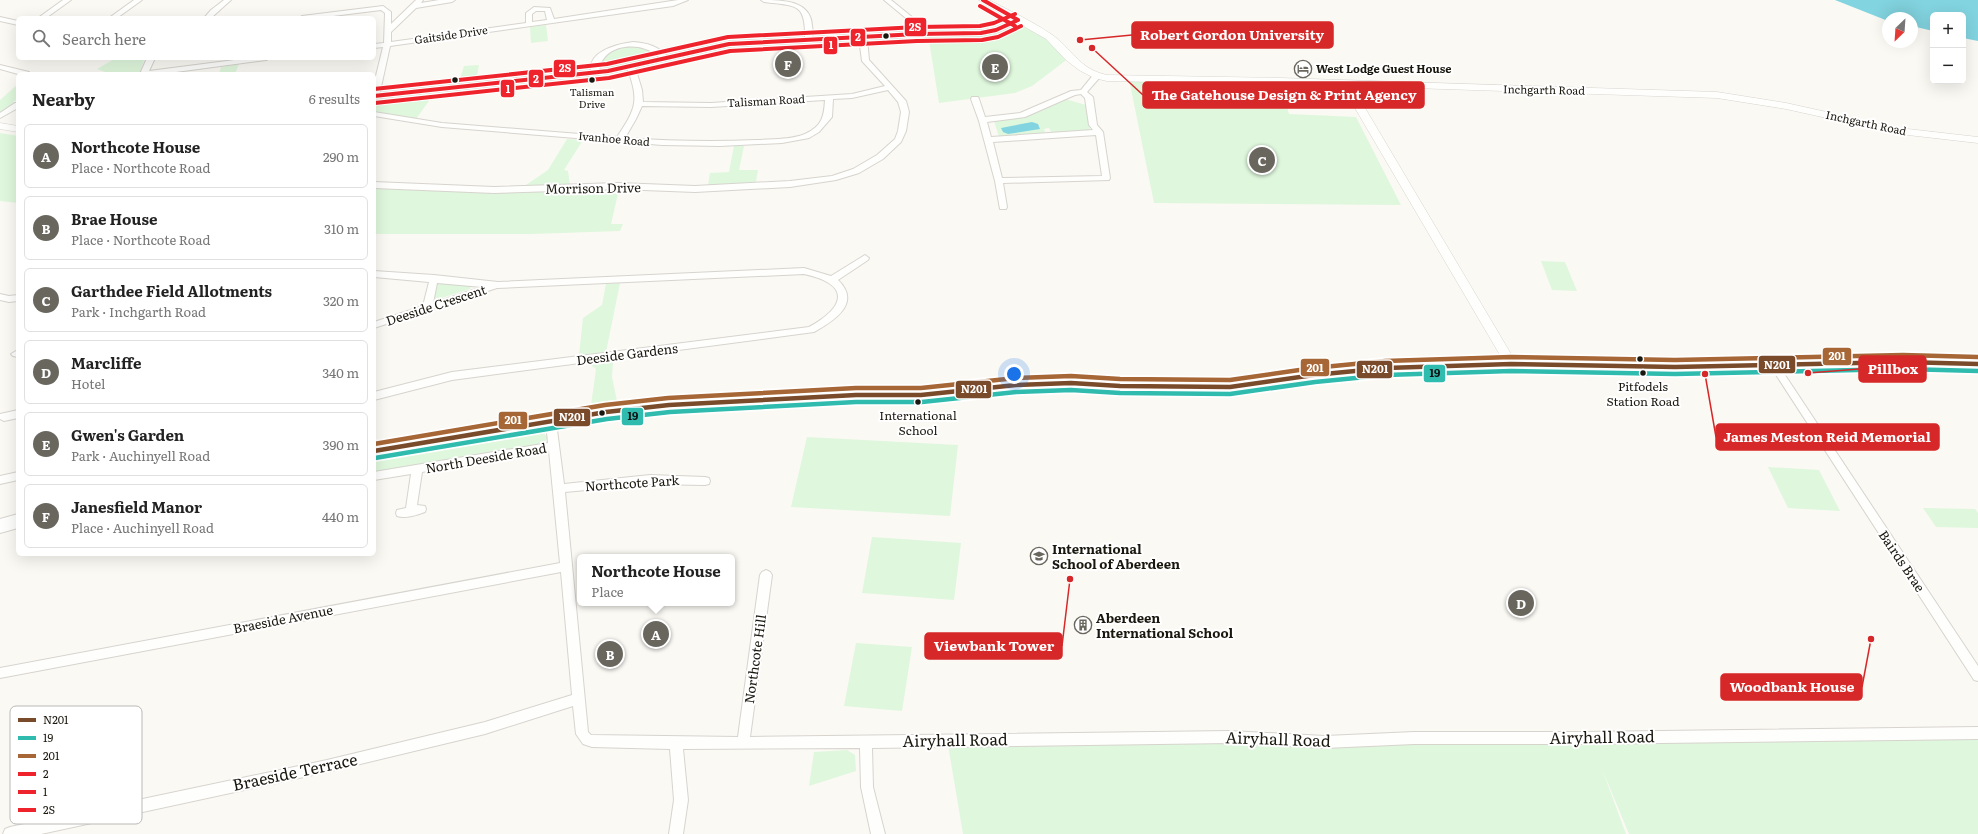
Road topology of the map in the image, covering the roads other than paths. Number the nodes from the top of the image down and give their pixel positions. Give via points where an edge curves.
1 (68, 0) edge
2 (139, 0) edge
3 (228, 0) edge
4 (420, 0) edge
5 (452, 0) edge
6 (685, 0) edge
7 (764, 0) edge
8 (887, 0) edge
9 (983, 0) edge
10 (414, 6) junction
11 (44, 16) edge
12 (115, 16) edge
13 (208, 16) edge
14 (316, 16) edge
15 (0, 19) edge
16 (1018, 20) junction
17 (551, 21) junction
18 (16, 23) edge
19 (529, 24) junction
20 (388, 31) junction
21 (918, 34) junction
22 (863, 38) junction
23 (809, 40) junction
24 (387, 44) junction
25 (376, 46) edge
26 (665, 58) junction
27 (150, 60) edge
28 (251, 60) edge
29 (0, 67) edge
30 (632, 67) junction
31 (19, 72) edge
32 (145, 72) edge
33 (159, 72) edge
34 (595, 73) junction
35 (1097, 76) junction
36 (1345, 83) junction
37 (890, 87) junction
38 (376, 92) edge
39 (1084, 92) junction
40 (376, 96) edge
41 (829, 97) junction
42 (975, 99) dead end
43 (640, 104) junction
44 (16, 106) edge
45 (376, 114) edge
46 (0, 116) edge
47 (983, 120) junction
48 (0, 126) edge
49 (16, 129) edge
50 (1099, 132) junction
51 (620, 139) junction
52 (988, 140) junction
53 (1978, 140) edge
54 (999, 181) junction
55 (376, 185) edge
56 (1003, 207) dead end
57 (865, 258) dead end
58 (376, 274) edge
59 (434, 278) junction
60 (833, 279) junction
61 (498, 285) junction
62 (0, 298) edge
63 (16, 298) edge
64 (427, 308) junction
65 (376, 324) edge
66 (1511, 364) junction
67 (1978, 364) edge
68 (1774, 365) junction
69 (376, 395) edge
70 (16, 414) edge
71 (4, 417) dead end
72 (551, 422) junction
73 (554, 446) junction
74 (376, 451) edge
75 (417, 469) junction
76 (16, 473) edge
77 (376, 476) edge
78 (0, 480) edge
79 (705, 481) dead end
80 (559, 489) junction
81 (411, 511) dead end
82 (16, 522) edge
83 (0, 526) edge
84 (567, 566) junction
85 (766, 575) dead end
86 (0, 673) edge
87 (1978, 676) edge
88 (578, 699) junction
89 (1978, 733) edge
90 (866, 741) junction
91 (676, 743) junction
92 (743, 743) junction
93 (142, 806) edge
94 (57, 824) edge
95 (10, 834) edge
96 (676, 834) edge
97 (878, 834) edge

1 - 11 street
2 - 12 street
3 - 13 street
4 - 10 street
5 - 10 street
6 - 17 street, Gaitside Drive via 673,4
7 - 23 street via 788,3 801,8 808,17
8 - 21 street via 910,18
9 - 16 street, Inchgarth Road
10 - 20 street
14 - 20 street via 383,8 388,12
15 - 18 street
16 - 21 street via 989,32
16 - 35 street, Inchgarth Road via 1049,37 1069,58
17 - 19 street, Gaitside Drive
17 - 19 street via 548,9 534,9 529,12
19 - 24 street, Gaitside Drive
20 - 24 street
21 - 22 street
22 - 23 street
22 - 37 street, Morrison Drive via 866,61
23 - 26 street via 729,44
24 - 25 street, Gaitside Drive
24 - 38 street
26 - 30 street
26 - 34 street via 658,50 649,47 619,47 604,53 596,60
27 - 32 street
28 - 33 street
29 - 31 street
30 - 34 street
30 - 43 street via 640,93
34 - 40 street
35 - 36 street, Inchgarth Road
35 - 39 street
36 - 53 street, Inchgarth Road via 1717,94 1899,131
36 - 66 street
37 - 41 street, Talisman Road via 870,93
37 - 55 street, Morrison Drive via 899,97 905,112 898,140 870,164 856,171 815,182 695,189 618,186 494,190
39 - 47 street via 1074,93 1022,114
39 - 50 street via 1089,97 1093,125
41 - 43 street, Talisman Road via 711,104
41 - 51 street, Ivanhoe Road via 828,116 824,123 811,133 795,139 699,144
42 - 47 street
43 - 51 street
44 - 46 street
45 - 51 street, Ivanhoe Road via 442,125
47 - 52 street
48 - 49 street
50 - 52 street
50 - 54 street via 1106,178
52 - 54 street
54 - 56 street
57 - 60 street
58 - 59 street
59 - 61 street
59 - 64 street
60 - 61 street via 820,273 804,271
60 - 69 street, Deeside Gardens via 842,289 843,301 839,312 827,323 811,330 452,376
61 - 64 street, Deeside Crescent
62 - 63 street
64 - 65 street, Deeside Crescent
66 - 68 main road, North Deeside Road via 1675,367
66 - 72 main road, North Deeside Road via 1372,370 1230,387 1016,385 921,395 856,395 669,405 606,412
67 - 68 main road, North Deeside Road via 1903,362
68 - 87 street, Bairds Brae
70 - 71 street
72 - 73 street
72 - 74 main road, North Deeside Road
73 - 75 street, North Deeside Road
73 - 80 street
75 - 77 street, North Deeside Road
75 - 81 street, North Deeside Road
76 - 78 street
79 - 80 street, Northcote Park via 644,479
80 - 84 street
82 - 83 main road
84 - 86 street, Braeside Avenue
84 - 88 street
85 - 92 street, Northcote Hill
88 - 91 street, Airyhall Road via 582,734 587,740
88 - 93 street, Braeside Terrace via 485,728 327,766
89 - 90 street, Airyhall Road via 1414,738 1325,742 1230,737
90 - 92 street, Airyhall Road
90 - 97 street via 867,786
91 - 92 street, Airyhall Road
91 - 96 street via 682,800
94 - 95 street, Braeside Terrace

